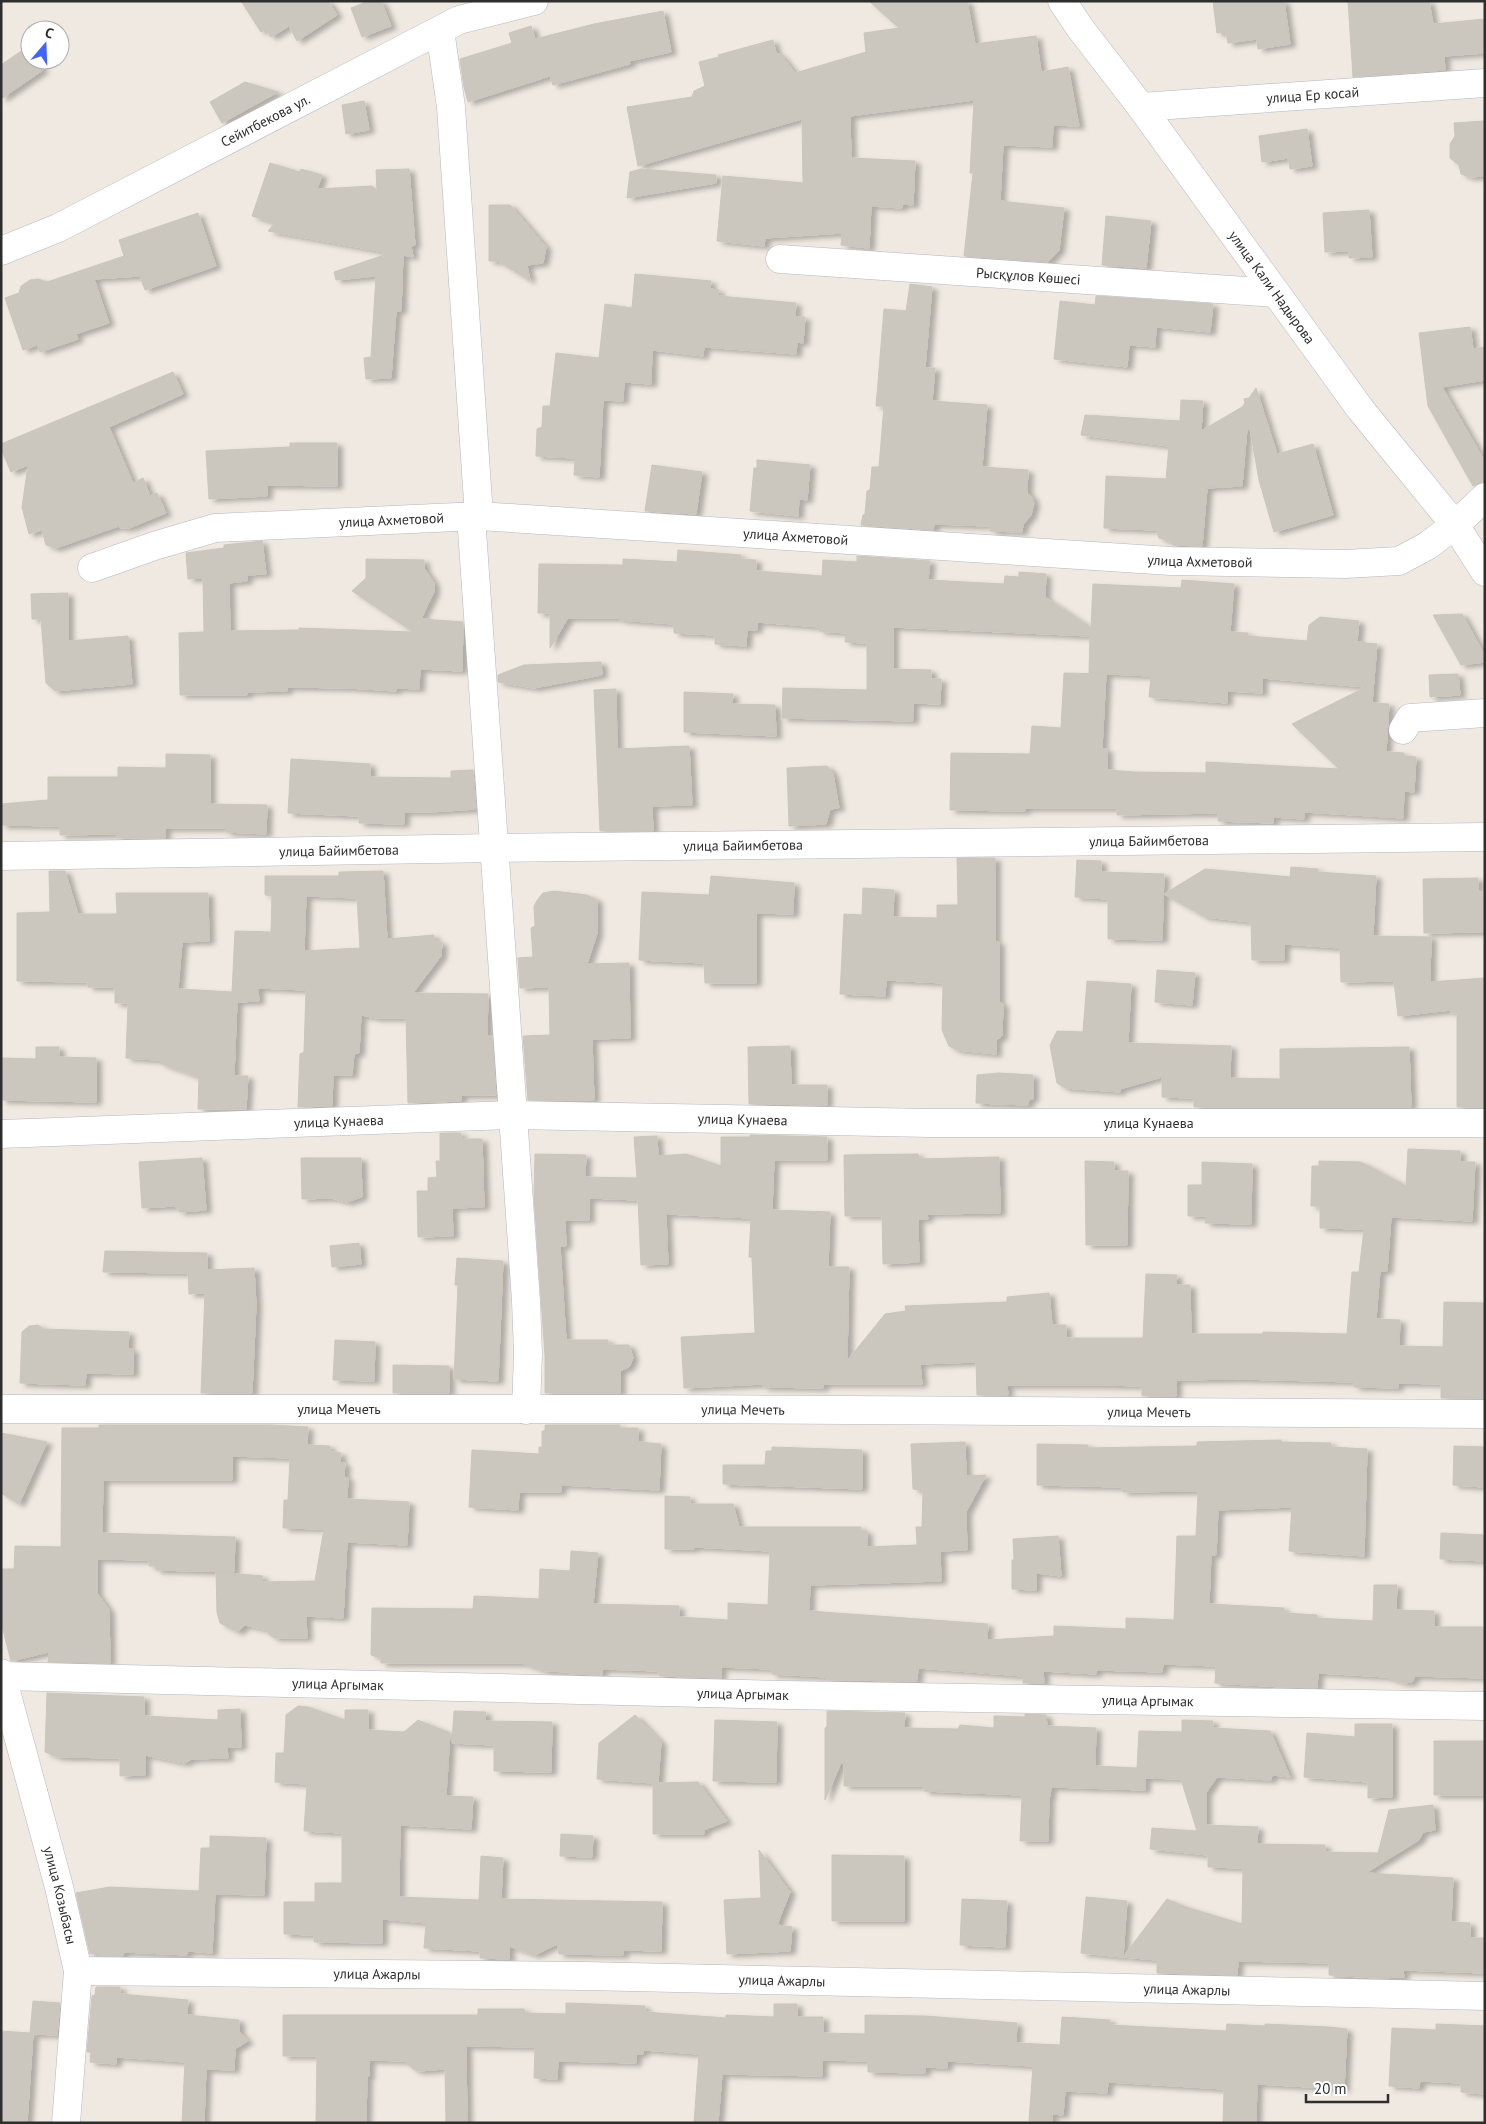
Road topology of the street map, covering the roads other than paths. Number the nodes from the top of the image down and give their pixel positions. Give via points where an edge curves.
1 (534, 1) edge
2 (1062, 1) edge
3 (440, 30) junction
4 (1485, 83) edge
5 (1141, 107) junction
6 (1, 251) edge
7 (780, 259) dead end
8 (1276, 292) junction
9 (1485, 497) edge
10 (475, 516) junction
11 (1455, 525) junction
12 (92, 568) dead end
13 (1485, 572) edge
14 (1485, 714) edge
15 (1403, 730) dead end
16 (1485, 837) edge
17 (496, 848) junction
18 (1, 856) edge
19 (512, 1115) junction
20 (1485, 1123) edge
21 (1, 1134) edge
22 (1, 1409) edge
23 (526, 1410) junction
24 (1485, 1414) edge
25 (2, 1674) edge
26 (1485, 1706) edge
27 (78, 1970) junction
28 (1485, 1996) edge
29 (66, 2123) edge

1 - 3 street, Сейитбекова ул. via 459,20
2 - 5 street, улица Кали Надырова
3 - 6 street, Сейитбекова ул. via 58,228
3 - 10 street via 451,107
4 - 5 street, улица Ер косай
5 - 8 street, улица Кали Надырова
7 - 8 street, Рысқұлов Көшесі
8 - 11 street, улица Кали Надырова via 1361,410
9 - 11 street, улица Ахметовой
10 - 11 street, улица Ахметовой via 1162,560 1344,564 1399,561 1427,546
10 - 12 street, улица Ахметовой via 216,528
10 - 17 street
11 - 13 street, улица Кали Надырова
14 - 15 street via 1410,718
16 - 17 street, улица Байимбетова
17 - 18 street, улица Байимбетова
17 - 19 street
19 - 20 street, улица Кунаева via 940,1123
19 - 21 street, улица Кунаева
19 - 23 street via 526,1301
22 - 23 street, улица Мечеть
23 - 24 street, улица Мечеть
25 - 26 street, улица Аргымак via 794,1696
25 - 27 street, улица Козыбасы
27 - 28 street, улица Ажарлы via 585,1976
27 - 29 street, улица Козыбасы

